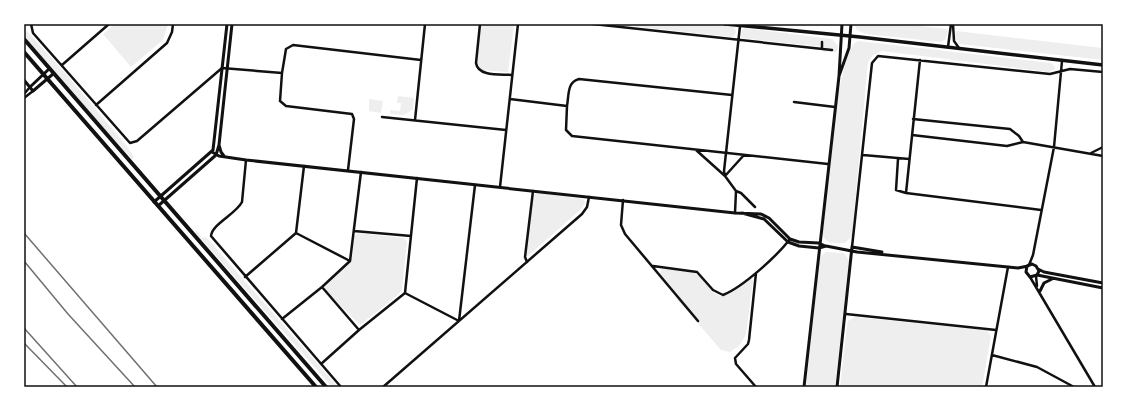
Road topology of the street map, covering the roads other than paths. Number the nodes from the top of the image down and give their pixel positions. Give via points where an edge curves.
1 (110, 24) edge
2 (173, 24) edge
3 (226, 24) edge
4 (232, 24) edge
5 (426, 24) edge
6 (480, 24) edge
7 (518, 24) edge
8 (594, 24) edge
9 (725, 24) edge
10 (842, 24) edge
11 (851, 24) edge
12 (952, 24) edge
13 (31, 26) edge
14 (740, 26) junction
15 (840, 36) junction
16 (850, 36) junction
17 (24, 39) edge
18 (738, 40) junction
19 (822, 42) dead end
20 (948, 47) junction
21 (822, 48) junction
22 (961, 49) junction
23 (832, 50) dead end
24 (24, 52) edge
25 (421, 60) junction
26 (920, 60) junction
27 (1062, 61) junction
28 (1103, 65) edge
29 (62, 66) junction
30 (222, 68) junction
31 (227, 68) junction
32 (49, 69) junction
33 (1061, 71) junction
34 (1103, 72) edge
35 (282, 73) junction
36 (42, 74) junction
37 (53, 74) junction
38 (512, 76) junction
39 (839, 76) junction
40 (47, 79) junction
41 (24, 80) edge
42 (30, 87) junction
43 (33, 91) junction
44 (24, 94) edge
45 (732, 95) junction
46 (24, 98) edge
47 (510, 99) junction
48 (794, 102) dead end
49 (96, 105) junction
50 (567, 106) junction
51 (835, 107) junction
52 (382, 117) dead end
53 (913, 119) junction
54 (415, 120) junction
55 (506, 130) junction
56 (912, 135) junction
57 (1023, 142) junction
58 (219, 145) junction
59 (1054, 146) junction
60 (1103, 147) edge
61 (696, 149) junction
62 (212, 152) junction
63 (726, 153) junction
64 (1091, 153) junction
65 (216, 155) junction
66 (745, 155) junction
67 (863, 155) junction
68 (1103, 156) edge
69 (225, 157) junction
70 (898, 158) junction
71 (909, 159) junction
72 (246, 160) junction
73 (828, 164) junction
74 (304, 166) junction
75 (348, 170) junction
76 (361, 172) junction
77 (725, 176) junction
78 (417, 178) junction
79 (475, 184) junction
80 (500, 187) junction
81 (533, 191) junction
82 (736, 191) junction
83 (906, 193) junction
84 (161, 196) junction
85 (589, 197) junction
86 (623, 200) junction
87 (165, 201) junction
88 (154, 202) junction
89 (158, 206) junction
90 (755, 207) dead end
91 (1041, 210) junction
92 (734, 213) junction
93 (742, 213) junction
94 (354, 231) junction
95 (296, 233) junction
96 (411, 236) junction
97 (790, 239) junction
98 (788, 242) junction
99 (819, 243) junction
100 (825, 246) junction
101 (819, 248) junction
102 (852, 249) junction
103 (1033, 255) junction
104 (350, 261) junction
105 (526, 262) junction
106 (1034, 264) junction
107 (1028, 265) junction
108 (653, 266) junction
109 (1008, 267) junction
110 (1018, 268) junction
111 (1038, 269) junction
112 (756, 272) junction
113 (1026, 273) junction
114 (1054, 274) junction
115 (1036, 276) junction
116 (246, 277) junction
117 (1030, 277) junction
118 (1052, 279) junction
119 (1103, 283) edge
120 (1037, 286) junction
121 (322, 287) junction
122 (1103, 288) edge
123 (1040, 291) junction
124 (405, 293) junction
125 (846, 314) junction
126 (282, 319) junction
127 (459, 321) junction
128 (698, 321) dead end
129 (359, 330) junction
130 (996, 330) junction
131 (992, 354) junction
132 (321, 364) junction
133 (316, 387) edge
134 (326, 387) edge
135 (341, 387) edge
136 (383, 387) edge
137 (756, 387) edge
138 (804, 387) edge
139 (837, 387) edge
140 (986, 387) edge
141 (1074, 387) edge
142 (1095, 387) edge

1 - 29 street
2 - 49 street via 168,43
3 - 30 street
4 - 31 street
5 - 25 street
6 - 38 street via 476,63 478,69
7 - 38 street
8 - 18 street
9 - 14 main road
10 - 15 street
11 - 16 street
12 - 20 street
12 - 22 street via 955,43
13 - 29 street via 33,33
14 - 15 main road
14 - 18 street
15 - 16 main road
15 - 39 street
16 - 20 main road
16 - 39 street via 843,69
17 - 32 main road
18 - 21 street
18 - 45 street
19 - 21 street
20 - 22 main road
21 - 23 street
22 - 27 main road
24 - 36 main road
25 - 35 street via 293,45 284,52
25 - 54 street
26 - 33 street via 1050,74
26 - 53 street
26 - 67 street via 883,56 874,59
27 - 28 main road
27 - 33 street
29 - 49 street
30 - 31 street
30 - 49 street via 137,142 130,143
30 - 62 street
31 - 35 street
31 - 58 street
32 - 36 street
32 - 37 main road
33 - 34 street via 1070,68
33 - 59 street
35 - 75 street via 279,98 282,104 352,114 354,119
36 - 40 main road
36 - 42 street
37 - 40 street
37 - 84 main road
38 - 47 street
39 - 51 street
40 - 43 street
40 - 88 main road
41 - 42 street
42 - 43 street
42 - 44 street
43 - 46 street
45 - 50 street via 579,79 570,86
45 - 63 street
47 - 50 street
47 - 55 street
48 - 51 street
50 - 61 street via 566,130 572,136
51 - 73 street
52 - 54 street
53 - 56 street
53 - 57 street via 1010,129
54 - 55 street
55 - 80 street
56 - 57 street via 1007,146
56 - 71 street
57 - 59 street
58 - 65 street
58 - 69 street
59 - 64 street
59 - 91 street
60 - 64 street
61 - 63 street
61 - 77 street
62 - 65 street
62 - 84 street
63 - 66 street
63 - 77 street
64 - 68 street
65 - 69 street
65 - 87 street
66 - 73 street
66 - 77 street
67 - 70 street
67 - 102 street
69 - 72 street
70 - 71 street
70 - 83 street via 896,190
71 - 83 street
72 - 74 street
72 - 116 street via 242,202 213,230 211,236
73 - 99 street
74 - 75 street
74 - 95 street
75 - 76 street
76 - 78 street
76 - 94 street
77 - 82 street
78 - 79 street
78 - 96 street
79 - 80 street
79 - 127 street
80 - 81 street
81 - 85 street
81 - 105 street
82 - 90 street
82 - 92 street
83 - 91 street
84 - 87 main road
84 - 88 street
85 - 86 street
85 - 105 street via 585,211
86 - 92 street
86 - 108 street via 622,229
87 - 89 street
87 - 134 main road
88 - 89 main road
89 - 133 main road
91 - 103 street
92 - 93 street
93 - 97 street via 765,216
93 - 98 street via 764,219
94 - 96 street
94 - 104 street
95 - 104 street
95 - 116 street
96 - 124 street
97 - 98 street
97 - 99 street
98 - 101 street
98 - 112 street
99 - 100 street
99 - 101 street
100 - 101 street
100 - 102 street
101 - 138 street
102 - 109 street
102 - 125 street
103 - 106 street
103 - 107 street
104 - 121 street
105 - 127 street
106 - 107 street
106 - 111 street
107 - 110 street
107 - 113 street
108 - 112 street via 697,272 713,290 723,295
108 - 128 street
109 - 110 street
109 - 130 street
110 - 113 street
111 - 114 street
111 - 115 street
112 - 137 street via 749,340 735,358 736,364
113 - 117 street
114 - 118 street
114 - 119 street
115 - 117 street
115 - 118 street
115 - 120 street
116 - 126 street
117 - 120 street
118 - 122 street
118 - 123 street via 1044,283
120 - 123 street
121 - 126 street
121 - 129 street
123 - 142 street
124 - 127 street
124 - 129 street
125 - 130 street
125 - 139 street
126 - 132 street
127 - 136 street
129 - 132 street
130 - 131 street
131 - 140 street
131 - 141 street via 1037,367
132 - 135 street

